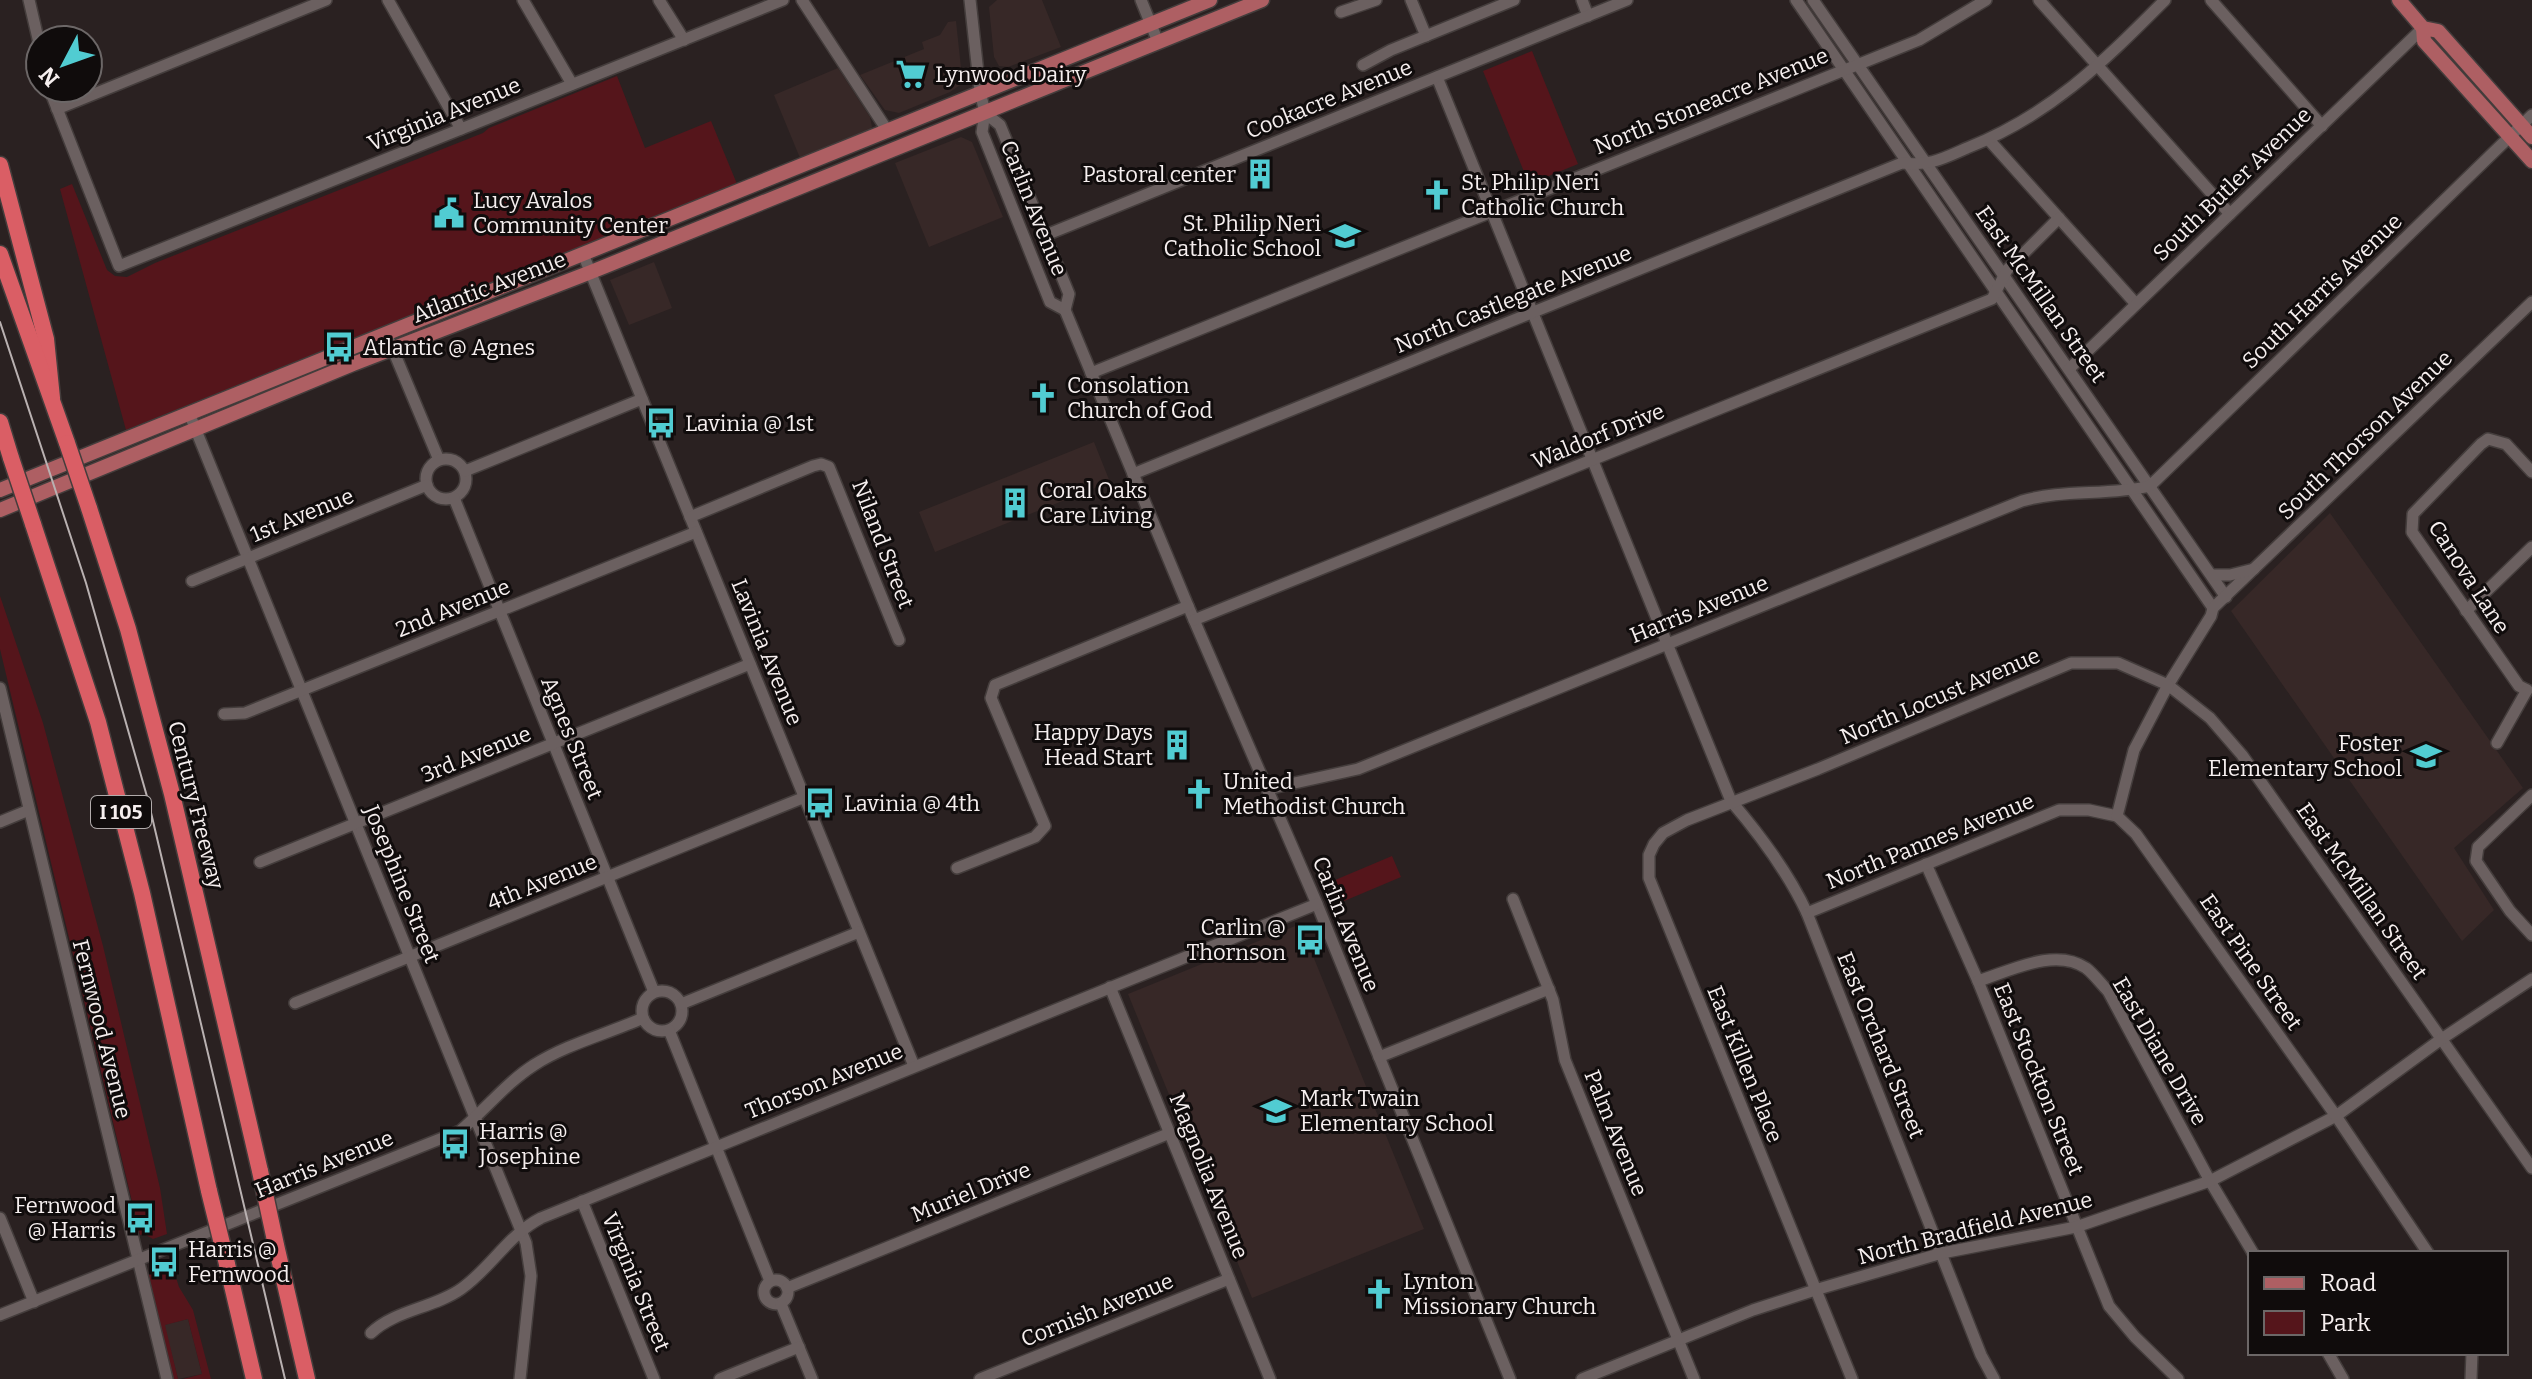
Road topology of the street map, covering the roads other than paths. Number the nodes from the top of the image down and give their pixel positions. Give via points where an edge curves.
1 (29, 0) edge
2 (326, 0) edge
3 (388, 0) edge
4 (523, 0) edge
5 (659, 0) edge
6 (783, 0) edge
7 (802, 0) edge
8 (970, 0) edge
9 (1141, 0) edge
10 (1210, 0) edge
11 (1262, 0) edge
12 (1376, 0) edge
13 (1411, 0) edge
14 (1514, 0) edge
15 (1582, 0) edge
16 (1627, 0) edge
17 (1796, 0) edge
18 (1813, 0) edge
19 (1986, 0) edge
20 (2039, 0) edge
21 (2165, 0) edge
22 (2211, 0) edge
23 (2399, 0) edge
24 (1341, 12) dead end
25 (1588, 16) junction
26 (35, 24) edge
27 (1150, 24) junction
28 (2423, 28) junction
29 (1426, 36) junction
30 (684, 40) junction
31 (1158, 42) junction
32 (1857, 64) junction
33 (1363, 65) dead end
34 (2098, 67) junction
35 (1844, 69) junction
36 (1437, 77) junction
37 (572, 84) junction
38 (980, 91) junction
39 (55, 104) edge
40 (57, 109) junction
41 (985, 113) junction
42 (2322, 126) junction
43 (2529, 126) edge
44 (461, 129) junction
45 (887, 130) junction
46 (2510, 137) junction
47 (1989, 140) junction
48 (2532, 161) edge
49 (1909, 164) junction
50 (0, 165) edge
51 (1927, 165) junction
52 (1492, 211) junction
53 (2230, 214) junction
54 (2059, 218) junction
55 (1046, 235) junction
56 (0, 254) edge
57 (583, 254) junction
58 (591, 272) junction
59 (2004, 275) junction
60 (1996, 292) junction
61 (2532, 302) edge
62 (2136, 304) junction
63 (1065, 310) junction
64 (1533, 313) junction
65 (386, 333) junction
66 (392, 348) junction
67 (2069, 369) junction
68 (1091, 373) junction
69 (52, 398) junction
70 (642, 399) junction
71 (189, 413) junction
72 (0, 422) edge
73 (195, 428) junction
74 (6, 446) edge
75 (1593, 459) junction
76 (439, 460) junction
77 (465, 471) junction
78 (2532, 472) edge
79 (1133, 474) junction
80 (427, 485) junction
81 (2150, 486) junction
82 (0, 490) edge
83 (2132, 490) junction
84 (454, 498) junction
85 (0, 510) edge
86 (690, 517) junction
87 (696, 532) junction
88 (2532, 547) edge
89 (248, 558) junction
90 (2258, 567) junction
91 (2212, 575) junction
92 (192, 581) dead end
93 (2226, 597) junction
94 (1188, 606) junction
95 (2213, 608) junction
96 (499, 611) junction
97 (2466, 611) junction
98 (1194, 620) junction
99 (899, 640) dead end
100 (1668, 644) junction
101 (750, 664) junction
102 (2168, 685) junction
103 (0, 688) edge
104 (301, 690) junction
105 (2529, 690) edge
106 (224, 714) dead end
107 (2497, 743) dead end
108 (553, 744) junction
109 (1267, 789) junction
110 (2532, 795) edge
111 (805, 797) junction
112 (1731, 801) junction
113 (29, 810) junction
114 (2117, 816) junction
115 (0, 822) edge
116 (356, 823) junction
117 (260, 862) dead end
118 (1926, 864) junction
119 (957, 868) dead end
120 (607, 877) junction
121 (1513, 899) dead end
122 (1317, 904) junction
123 (1807, 913) junction
124 (859, 932) junction
125 (2532, 935) edge
126 (410, 957) junction
127 (2532, 979) edge
128 (1978, 981) junction
129 (1110, 987) junction
130 (1549, 989) junction
131 (654, 992) junction
132 (295, 1003) dead end
133 (681, 1004) junction
134 (643, 1018) junction
135 (669, 1030) junction
136 (2440, 1040) junction
137 (1379, 1057) junction
138 (914, 1066) junction
139 (474, 1116) junction
140 (2336, 1116) junction
141 (1170, 1133) junction
142 (716, 1146) junction
143 (2532, 1168) edge
144 (2210, 1181) junction
145 (582, 1201) junction
146 (0, 1218) edge
147 (2076, 1227) junction
148 (521, 1230) junction
149 (2252, 1251) edge
150 (2427, 1251) edge
151 (1942, 1253) junction
152 (137, 1260) junction
153 (1229, 1279) junction
154 (770, 1281) junction
155 (787, 1288) junction
156 (1815, 1290) junction
157 (34, 1302) junction
158 (781, 1304) junction
159 (0, 1315) edge
160 (371, 1333) dead end
161 (1678, 1340) junction
162 (799, 1347) junction
163 (2329, 1355) edge
164 (2472, 1355) edge
165 (167, 1379) edge
166 (254, 1379) edge
167 (307, 1379) edge
168 (520, 1379) edge
169 (654, 1379) edge
170 (720, 1379) edge
171 (812, 1379) edge
172 (980, 1379) edge
173 (1270, 1379) edge
174 (1510, 1379) edge
175 (1582, 1379) edge
176 (1694, 1379) edge
177 (1852, 1379) edge
178 (1994, 1379) edge
179 (2178, 1379) edge
180 (2343, 1379) edge
181 (2471, 1379) edge

1 - 26 street
2 - 40 street
3 - 44 street
4 - 37 street
5 - 30 street
6 - 30 street, Virginia Avenue
7 - 45 street
8 - 38 street, Carlin Avenue
9 - 27 street
10 - 27 main road, Atlantic Avenue
11 - 31 main road, Atlantic Avenue
12 - 24 street
13 - 29 street
14 - 29 street
15 - 25 street
16 - 25 street, Cookacre Avenue
17 - 35 street, East McMillan Street
18 - 32 street, East McMillan Street
19 - 32 street, North Stoneacre Avenue via 1919,40
20 - 34 street
21 - 34 street
22 - 42 street
23 - 28 main road
25 - 36 street, Cookacre Avenue
27 - 31 street
27 - 38 main road, Atlantic Avenue
28 - 42 street, South Butler Avenue
28 - 43 main road via 2438,31
28 - 46 main road via 2424,41
29 - 33 street
30 - 37 street, Virginia Avenue
31 - 41 main road, Atlantic Avenue
32 - 35 street, North Stoneacre Avenue
32 - 51 street, East McMillan Street
34 - 47 street via 2055,102
34 - 53 street
35 - 49 street, East McMillan Street
35 - 52 street, North Stoneacre Avenue
36 - 52 street, East Orchard Street
36 - 55 street, Cookacre Avenue
37 - 44 street, Virginia Avenue
38 - 41 street, Carlin Avenue
38 - 45 main road, Atlantic Avenue
39 - 40 street
40 - 44 street, Virginia Avenue via 119,266
41 - 55 street, Carlin Avenue via 1000,125
41 - 58 main road, Atlantic Avenue
41 - 63 street, Carlin Avenue via 982,132 1050,302
42 - 53 street, South Butler Avenue
43 - 46 street, South Harris Avenue
45 - 57 main road, Atlantic Avenue
46 - 48 main road
46 - 81 street, South Harris Avenue
47 - 51 street
47 - 54 street
49 - 51 street
49 - 60 street, East McMillan Street
49 - 64 street, North Castlegate Avenue
50 - 69 highway via 46,339
51 - 59 street, East McMillan Street
52 - 64 street, East Orchard Street
52 - 68 street, North Stoneacre Avenue
53 - 62 street, South Butler Avenue
54 - 59 street
54 - 62 street
55 - 63 street, Carlin Avenue via 1069,294
56 - 69 highway, Century Freeway / I 105
57 - 58 street, Lavinia Avenue
57 - 65 main road, Atlantic Avenue
58 - 66 main road, Atlantic Avenue
58 - 70 street, Lavinia Avenue
59 - 60 street
59 - 67 street, East McMillan Street
60 - 75 street, Waldorf Drive via 1992,299
60 - 83 street, East McMillan Street
61 - 90 street, South Thorson Avenue
62 - 67 street, South Butler Avenue
63 - 68 street, Carlin Avenue
64 - 75 street, East Orchard Street
64 - 79 street, North Castlegate Avenue
65 - 66 street
65 - 71 main road, Atlantic Avenue
66 - 73 main road, Atlantic Avenue
66 - 76 street
67 - 81 street, East McMillan Street
68 - 79 street, Carlin Avenue
69 - 167 highway, Century Freeway / I 105, bridge via 128,629 172,794
70 - 77 street
70 - 86 street, Lavinia Avenue
71 - 73 street, Josephine Street
71 - 82 main road, Atlantic Avenue
72 - 74 highway, I 105
73 - 85 main road, Atlantic Avenue
73 - 89 street, Josephine Street
74 - 166 highway, I 105, bridge via 98,722
75 - 98 street, Waldorf Drive
75 - 100 street, East Orchard Street
76 - 77 street via 455,460
76 - 80 street via 427,472
77 - 84 street via 465,486
78 - 97 street, Canova Lane via 2506,444 2488,439 2413,514 2412,532
79 - 94 street, Carlin Avenue
80 - 84 street via 435,496
80 - 89 street, 1st Avenue
81 - 83 street, Harris Avenue
81 - 91 street, East McMillan Street
83 - 95 street, East McMillan Street
83 - 100 street, Harris Avenue via 2022,501
84 - 96 street, Agnes Street
86 - 87 street, Lavinia Avenue
86 - 99 street, Niland Street via 826,465
87 - 96 street, 2nd Avenue
87 - 101 street, Lavinia Avenue
88 - 97 street
89 - 92 street, 1st Avenue
89 - 104 street, Josephine Street
90 - 91 street
90 - 93 street, South Thorson Avenue
91 - 93 street, East McMillan Street
93 - 95 street
94 - 98 street, Carlin Avenue
94 - 119 street via 992,689 991,698 1045,821 1044,830
95 - 102 street
96 - 104 street, 2nd Avenue
96 - 108 street, Agnes Street
97 - 105 street, Canova Lane via 2519,686
98 - 109 street, Carlin Avenue
100 - 109 street, Harris Avenue via 1358,769
100 - 112 street, East Orchard Street
101 - 108 street, 3rd Avenue
101 - 111 street, Lavinia Avenue
102 - 112 street, North Locust Avenue via 2118,663 2071,663
102 - 114 street via 2134,750
102 - 136 street, East McMillan Street via 2210,718 2242,755
103 - 113 street, Fernwood Avenue
104 - 106 street, 2nd Avenue via 245,713
104 - 116 street, Josephine Street
105 - 107 street
108 - 116 street, 3rd Avenue
108 - 120 street, Agnes Street
109 - 122 street, Carlin Avenue
110 - 125 street via 2476,853 2476,861 2510,911
111 - 120 street, 4th Avenue
111 - 124 street, Lavinia Avenue
112 - 123 street, East Orchard Street via 1779,863
112 - 156 street, East Killen Place via 1663,833 1649,855 1649,878
113 - 115 street
113 - 152 street, Fernwood Avenue
114 - 118 street, North Pannes Avenue via 2059,810
114 - 140 street, East Pine Street via 2136,834
116 - 117 street, 3rd Avenue
116 - 126 street, Josephine Street
118 - 123 street, North Pannes Avenue
118 - 128 street, East Stockton Street
120 - 126 street, 4th Avenue
120 - 131 street, Agnes Street
121 - 130 street, Palm Avenue
122 - 129 street, Thorson Avenue
122 - 137 street, Carlin Avenue
123 - 151 street, East Orchard Street
124 - 133 street
124 - 138 street, Lavinia Avenue
126 - 132 street, 4th Avenue
126 - 139 street, Josephine Street
127 - 136 street, North Bradfield Avenue
128 - 144 street, East Diane Drive via 2038,962 2063,959 2086,968 2108,991
128 - 147 street, East Stockton Street
129 - 138 street, Thorson Avenue
129 - 141 street, Magnolia Avenue
130 - 137 street
130 - 161 street, Palm Avenue via 1565,1060
131 - 133 street via 672,993
131 - 134 street via 642,1006
133 - 135 street via 679,1022
134 - 135 street via 651,1028
134 - 139 street, Harris Avenue via 545,1059
135 - 142 street
136 - 140 street, North Bradfield Avenue
136 - 143 street, East McMillan Street
137 - 174 street, Carlin Avenue
138 - 142 street, Thorson Avenue
139 - 148 street, Josephine Street
139 - 152 street, Harris Avenue via 460,1131
140 - 144 street, North Bradfield Avenue
140 - 150 street, East Pine Street
141 - 153 street, Magnolia Avenue
141 - 155 street, Muriel Drive
142 - 145 street, Thorson Avenue
142 - 154 street
144 - 147 street, North Bradfield Avenue
144 - 149 street, East Diane Drive
145 - 148 street, Thorson Avenue
145 - 169 street, Virginia Street
146 - 157 street
147 - 151 street, North Bradfield Avenue
147 - 179 street, East Stockton Street via 2109,1306
148 - 160 street, Thorson Avenue via 463,1288
148 - 168 street, Josephine Street via 531,1276
151 - 156 street, North Bradfield Avenue
151 - 178 street, East Orchard Street
152 - 157 street, Harris Avenue
152 - 165 street, Fernwood Avenue
153 - 172 street, Cornish Avenue
153 - 173 street, Magnolia Avenue
154 - 155 street
154 - 158 street via 765,1298
155 - 158 street
156 - 161 street, North Bradfield Avenue
156 - 177 street, East Killen Place
157 - 159 street, Harris Avenue
158 - 162 street
161 - 175 street, North Bradfield Avenue
161 - 176 street, Palm Avenue
162 - 170 street
162 - 171 street
163 - 180 street
164 - 181 street

